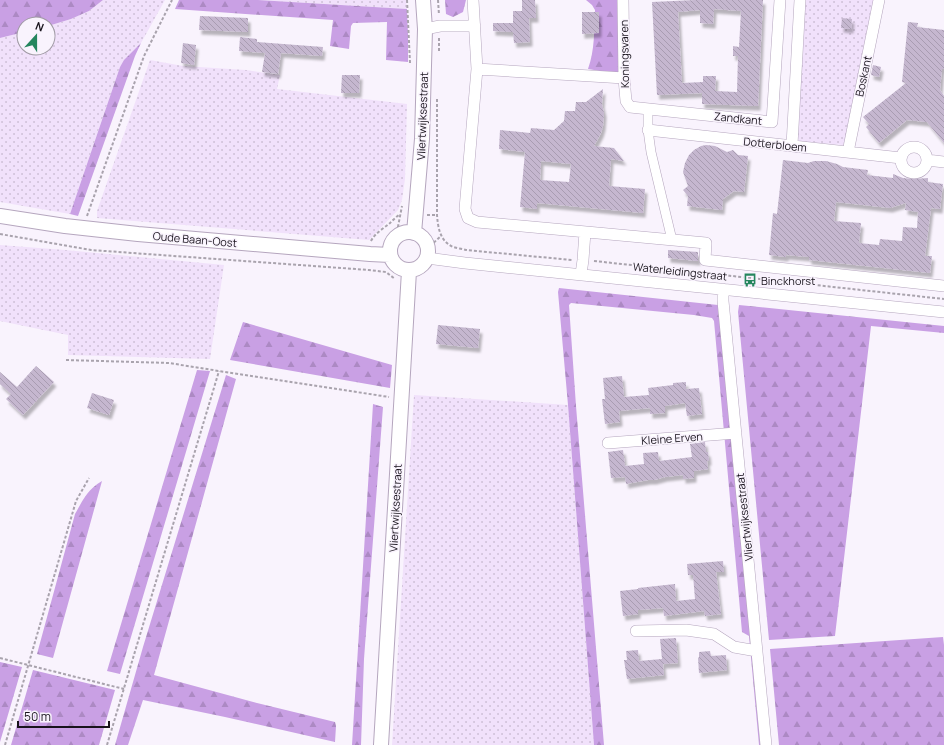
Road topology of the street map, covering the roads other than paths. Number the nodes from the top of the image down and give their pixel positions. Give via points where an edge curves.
1 (423, 0) edge
2 (473, 0) edge
3 (623, 0) edge
4 (780, 0) edge
5 (800, 0) edge
6 (879, 0) edge
7 (475, 26) junction
8 (425, 29) junction
9 (477, 68) junction
10 (624, 78) junction
11 (630, 107) joint
12 (648, 109) junction
13 (648, 130) junction
14 (792, 145) junction
15 (848, 152) junction
16 (901, 158) junction
17 (927, 160) junction
18 (944, 162) edge
19 (0, 216) edge
20 (585, 232) junction
21 (414, 233) junction
22 (672, 240) junction
23 (428, 253) junction
24 (390, 255) junction
25 (409, 271) junction
26 (581, 274) junction
27 (944, 286) edge
28 (723, 289) junction
29 (944, 312) edge
30 (736, 433) junction
31 (608, 443) dead end
32 (636, 632) dead end
33 (757, 651) junction
34 (381, 745) edge
35 (766, 745) edge

1 - 8 street, Vliertwijksestraat
2 - 7 street
3 - 10 street, Koningsvaren
4 - 12 street, Zandkant via 772,122
5 - 14 street
6 - 15 street, Boskant
7 - 8 street via 440,26
7 - 9 street
8 - 21 street, Vliertwijksestraat via 422,139
9 - 10 street
9 - 20 street via 465,209 468,218 477,222
10 - 11 street, Koningsvaren via 626,101
11 - 12 street, Zandkant
12 - 13 street
13 - 14 street, Dotterbloem
13 - 22 street
14 - 15 street, Dotterbloem
15 - 16 street, Dotterbloem
16 - 17 street via 904,151 911,147 919,148 925,153
16 - 17 street via 903,166 909,171 917,172 924,168
17 - 18 street
19 - 24 street, Oude Baan-Oost via 138,234
20 - 22 street
20 - 26 street
21 - 23 street via 426,241
21 - 24 street via 402,233 396,237 392,242
22 - 27 street via 706,243 705,260
23 - 25 street via 420,268
23 - 26 street, Waterleidingstraat via 465,263
24 - 25 street via 400,269
25 - 34 street, Vliertwijksestraat
26 - 28 street, Waterleidingstraat
28 - 29 street, Waterleidingstraat
28 - 30 street, Vliertwijksestraat
30 - 31 street, Kleine Erven
30 - 33 street, Vliertwijksestraat
32 - 33 street via 686,630 714,634 734,647
33 - 35 street, Vliertwijksestraat

